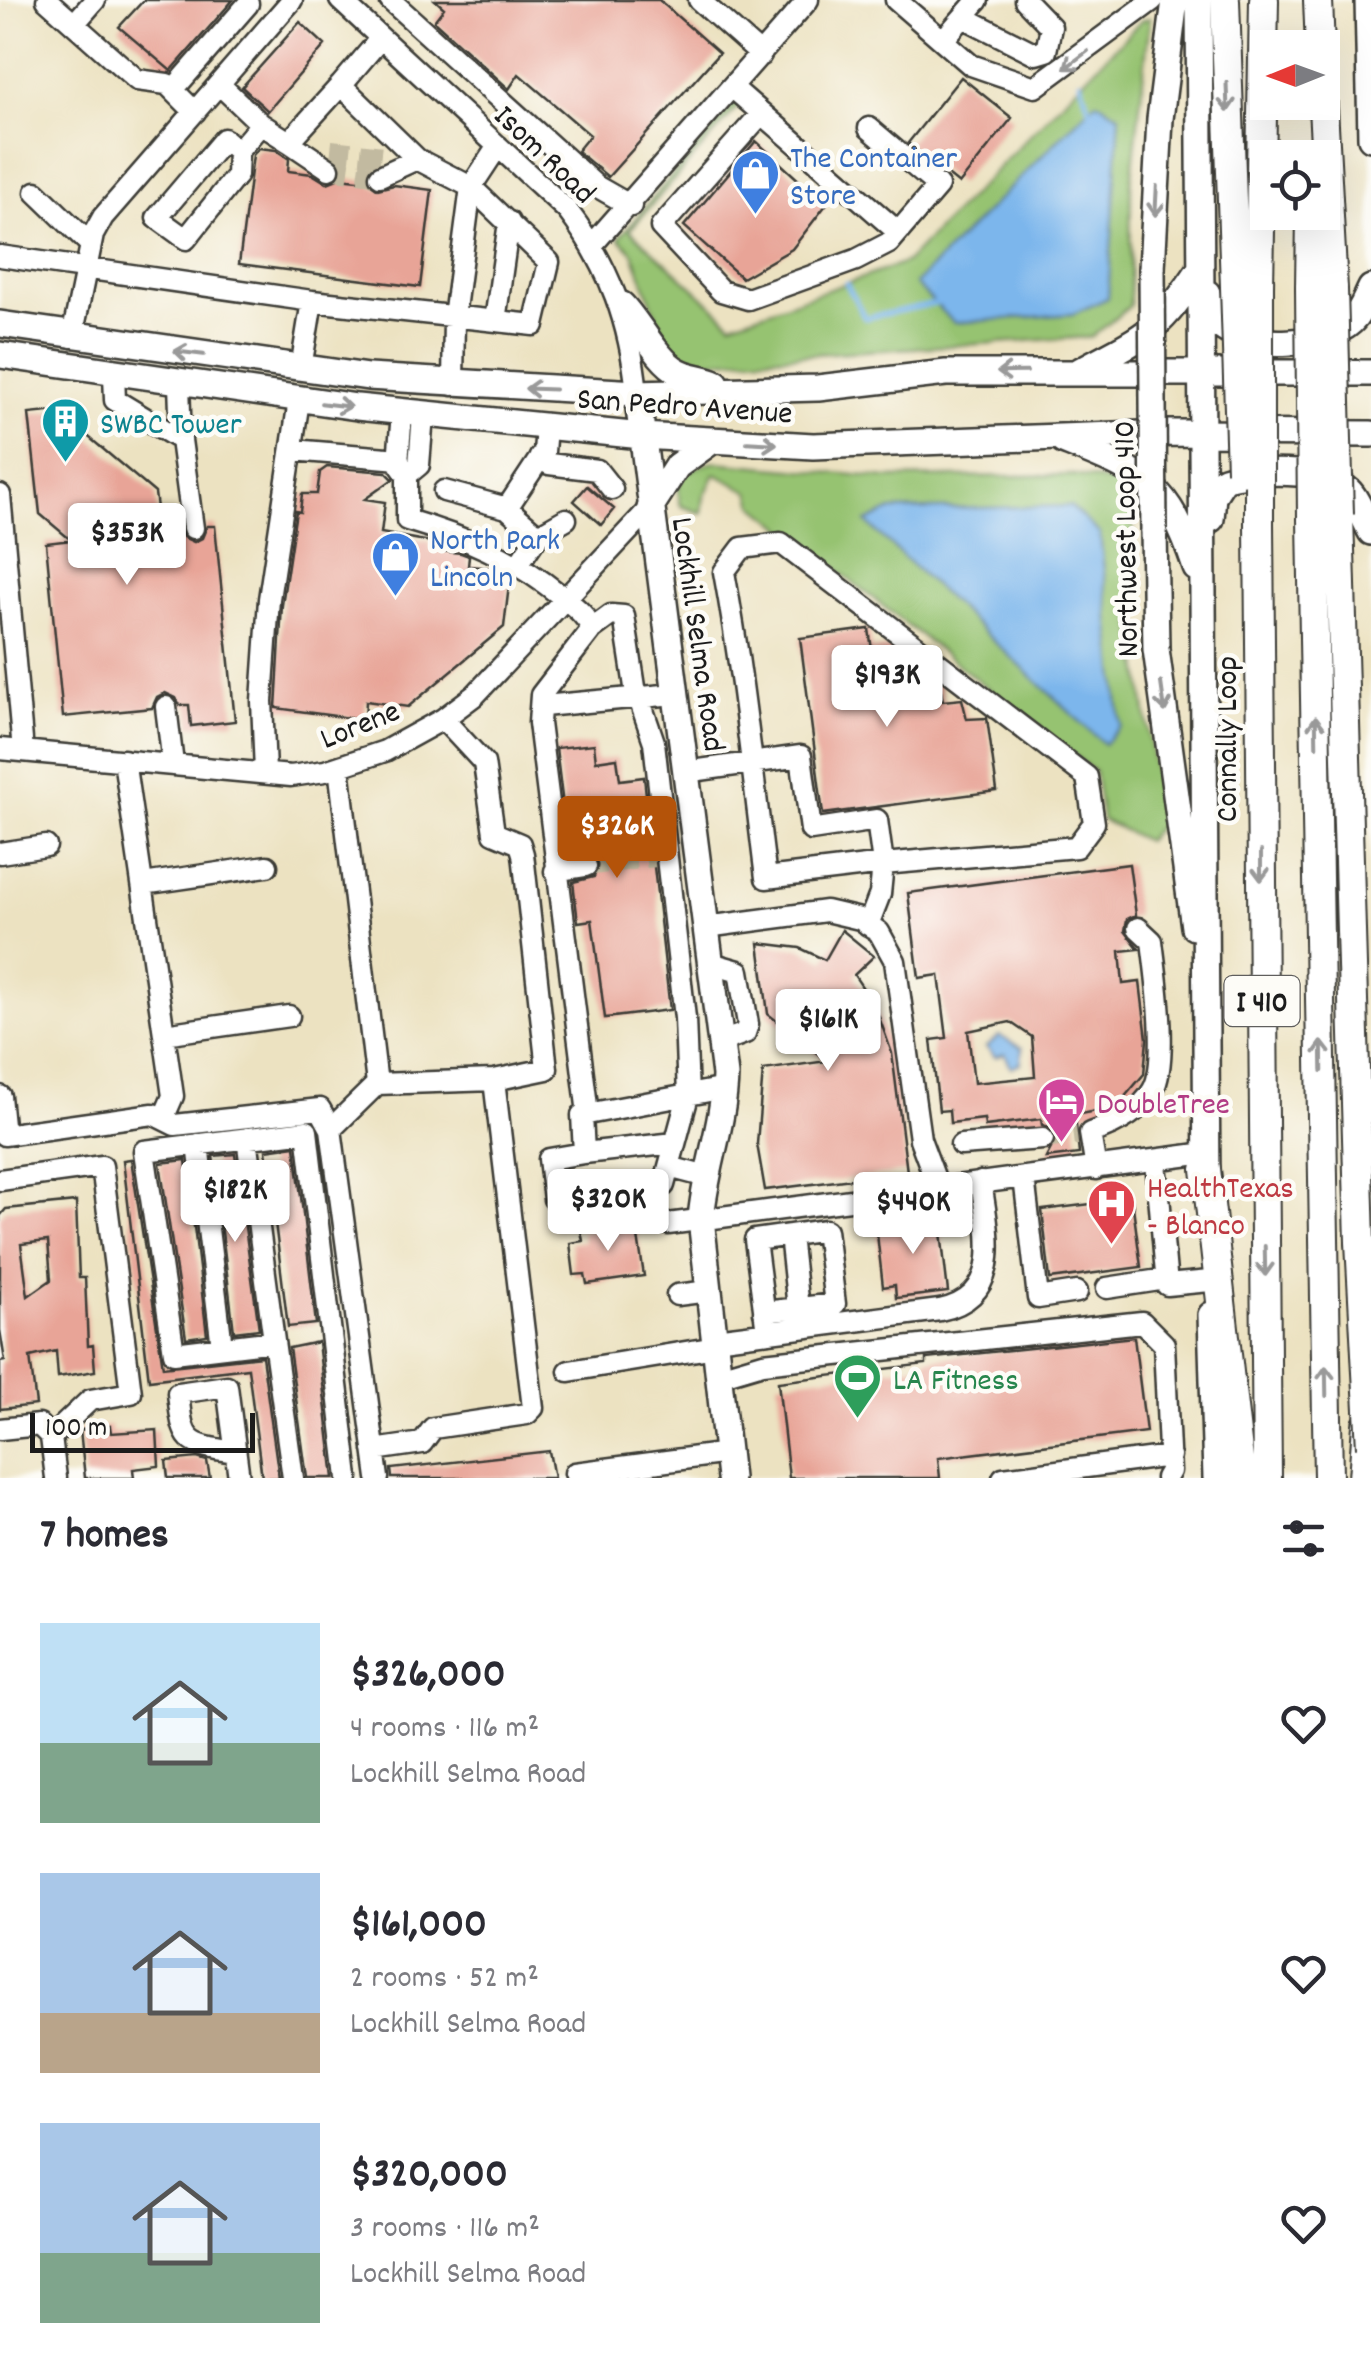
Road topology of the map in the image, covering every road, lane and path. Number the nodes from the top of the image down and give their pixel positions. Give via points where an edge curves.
1 (46, 0) edge
2 (95, 0) edge
3 (291, 0) edge
4 (340, 0) edge
5 (390, 0) edge
6 (699, 0) edge
7 (808, 0) edge
8 (896, 0) edge
9 (978, 0) edge
10 (1026, 0) edge
11 (1153, 0) edge
12 (1175, 0) edge
13 (1199, 0) edge
14 (1225, 0) edge
15 (1264, 0) edge
16 (1315, 0) edge
17 (1368, 0) edge
18 (248, 4) dead end
19 (963, 17) junction
20 (74, 24) junction
21 (1316, 30) edge
22 (380, 39) junction
23 (943, 40) junction
24 (761, 55) junction
25 (219, 84) junction
26 (341, 86) junction
27 (733, 88) junction
28 (173, 90) junction
29 (195, 112) junction
30 (762, 113) junction
31 (1322, 120) edge
32 (260, 124) junction
33 (869, 128) dead end
34 (1371, 138) edge
35 (288, 142) junction
36 (498, 146) junction
37 (238, 151) junction
38 (330, 160) tunnel mouth
39 (410, 164) junction
40 (382, 166) tunnel mouth
41 (470, 187) junction
42 (36, 192) dead end
43 (631, 206) junction
44 (509, 222) junction
45 (1314, 230) edge
46 (898, 232) junction
47 (593, 244) junction
48 (91, 246) junction
49 (0, 256) edge
50 (1200, 269) junction
51 (86, 270) junction
52 (1247, 287) junction
53 (1371, 288) edge
54 (1322, 289) junction
55 (312, 302) junction
56 (622, 305) junction
57 (454, 316) junction
58 (494, 321) junction
59 (0, 324) edge
60 (72, 337) junction
61 (119, 344) junction
62 (2, 358) edge
63 (66, 368) junction
64 (301, 368) junction
65 (1199, 370) junction
66 (1077, 372) junction
67 (1371, 373) edge
68 (114, 375) junction
69 (180, 384) junction
70 (453, 384) junction
71 (734, 390) junction
72 (638, 393) junction
73 (299, 400) junction
74 (412, 414) junction
75 (546, 427) junction
76 (1200, 433) junction
77 (1371, 434) edge
78 (642, 436) junction
79 (1058, 438) junction
80 (181, 440) junction
81 (714, 440) junction
82 (293, 450) junction
83 (540, 457) junction
84 (403, 467) junction
85 (612, 489) dead end
86 (444, 491) dead end
87 (0, 496) edge
88 (506, 508) junction
89 (650, 508) junction
90 (1325, 517) junction
91 (566, 519) dead end
92 (193, 528) dead end
93 (1371, 532) edge
94 (538, 534) junction
95 (519, 563) junction
96 (1203, 592) junction
97 (564, 598) junction
98 (592, 629) junction
99 (675, 694) junction
100 (638, 698) junction
101 (543, 706) junction
102 (166, 707) dead end
103 (443, 720) junction
104 (0, 749) edge
105 (23, 751) junction
106 (124, 760) junction
107 (172, 764) junction
108 (751, 764) junction
109 (338, 768) junction
110 (266, 772) junction
111 (686, 772) junction
112 (46, 846) dead end
113 (696, 850) junction
114 (0, 853) edge
115 (660, 856) junction
116 (883, 864) junction
117 (267, 866) dead end
118 (586, 866) tunnel mouth
119 (556, 871) junction
120 (143, 884) junction
121 (868, 925) junction
122 (706, 927) junction
123 (1138, 928) dead end
124 (289, 1016) dead end
125 (164, 1034) junction
126 (1207, 1074) junction
127 (494, 1080) junction
128 (377, 1084) junction
129 (725, 1088) junction
130 (0, 1096) edge
131 (688, 1096) junction
132 (588, 1114) junction
133 (163, 1119) junction
134 (331, 1128) junction
135 (248, 1138) junction
136 (1043, 1139) tunnel mouth
137 (675, 1143) junction
138 (198, 1144) junction
139 (961, 1145) dead end
140 (584, 1153) junction
141 (1206, 1161) junction
142 (1156, 1162) junction
143 (669, 1167) junction
144 (1096, 1169) junction
145 (707, 1177) junction
146 (1024, 1177) junction
147 (0, 1180) edge
148 (982, 1182) junction
149 (938, 1187) junction
150 (702, 1218) junction
151 (668, 1224) dead end
152 (790, 1235) junction
153 (1166, 1279) junction
154 (1210, 1281) junction
155 (1107, 1288) dead end
156 (709, 1291) junction
157 (1077, 1292) dead end
158 (677, 1295) dead end
159 (798, 1308) junction
160 (765, 1322) junction
161 (274, 1342) junction
162 (715, 1343) junction
163 (222, 1348) junction
164 (1371, 1354) edge
165 (569, 1372) dead end
166 (719, 1376) junction
167 (0, 1429) edge
168 (50, 1436) junction
169 (1371, 1447) edge
170 (374, 1450) junction
171 (235, 1452) dead end
172 (1170, 1456) junction
173 (729, 1466) edge
174 (575, 1473) dead end
175 (56, 1478) edge
176 (238, 1478) edge
177 (293, 1478) edge
178 (348, 1478) edge
179 (378, 1478) edge
180 (1004, 1478) edge
181 (1166, 1478) edge
182 (1216, 1478) edge
183 (1240, 1478) edge
184 (1267, 1478) edge
185 (1328, 1478) edge
186 (1363, 1478) edge

1 - 20 street
2 - 20 street
3 - 25 street
4 - 22 street, Isom Road
5 - 43 street via 596,186
6 - 24 street
7 - 24 street
8 - 23 street
9 - 19 street
10 - 19 street via 1051,27 1046,51 1036,54
11 -> 23 street via 1035,87 972,66
12 -> 126 main road, Northwest Loop 410, bridge via 1152,269 1156,649
13 - 50 main road, Northwest Loop 410
14 -> 52 highway
15 - 52 highway
16 - 21 highway
17 - 34 main road
18 - 28 street
19 - 23 street
20 - 28 street via 137,80
22 - 26 street
22 - 36 street, Isom Road
24 - 27 street
25 - 29 street
25 - 32 street
26 - 35 street
26 - 39 street
27 - 30 street
27 - 43 street
28 - 29 street
29 - 48 street via 103,217
30 - 46 street
30 - 46 street via 660,228 722,291 748,299 856,260
31 - 54 highway
32 - 35 street
32 - 37 street
33 - 46 street via 938,186
35 - 38 street via 309,157
36 - 41 street
36 - 47 street, Isom Road
37 - 37 street via 224,140 157,218 186,239 238,175
39 - 40 street
39 - 41 street
41 - 44 street
41 - 57 street
42 - 48 street
43 - 47 street
44 - 58 street
44 - 58 street via 549,262 534,326
45 - 54 highway
47 - 56 street, Isom Road
48 - 51 street
49 - 51 street
50 - 53 main road via 1215,318 1254,340 1334,334 1360,312
50 - 65 main road, Northwest Loop 410
50 - 66 main road via 1146,337
51 - 55 street
51 - 60 street
52 -> 184 highway, Connally Loop / I 410, bridge
54 - 90 highway, bridge
55 - 57 street
55 - 64 street
56 - 71 main road via 666,364
56 - 72 street, Isom Road
57 - 58 street
57 - 70 street
59 - 60 main road, San Pedro Avenue
60 - 61 main road, San Pedro Avenue
60 - 63 main road
64 -> 61 main road, San Pedro Avenue
61 - 68 main road
62 - 63 main road, San Pedro Avenue
63 - 68 main road, San Pedro Avenue
64 - 70 main road, San Pedro Avenue
65 - 66 main road, San Pedro Avenue
65 - 67 main road, San Pedro Avenue
65 - 76 main road, Northwest Loop 410
66 -> 71 main road, San Pedro Avenue via 946,373
68 - 69 main road, San Pedro Avenue
68 - 80 street via 115,400
69 - 73 main road, San Pedro Avenue
69 - 80 street
72 -> 70 main road, San Pedro Avenue
71 - 72 main road, San Pedro Avenue
72 - 78 main road, Lockhill Selma Road
73 -> 74 main road, San Pedro Avenue
73 - 82 street
74 - 75 main road, San Pedro Avenue
74 - 84 street
75 - 78 main road, San Pedro Avenue
75 - 83 street
76 - 77 main road, San Pedro Avenue
76 - 79 main road, San Pedro Avenue
76 - 96 main road, Northwest Loop 410
78 - 81 main road, San Pedro Avenue
78 - 89 main road, Lockhill Selma Road
81 -> 79 main road, San Pedro Avenue via 813,446
79 - 96 main road via 1147,479 1182,527
80 - 92 street
81 - 89 main road via 676,466
82 - 84 street
82 - 110 street via 269,598 262,701
83 - 85 street via 597,470
83 - 88 street
84 - 95 street via 407,520
86 - 88 street
87 - 105 street
88 - 94 street
89 - 97 street, Lorene
89 - 99 main road, Lockhill Selma Road
90 - 169 highway, bridge
185 -> 90 highway, I 410
91 - 94 street
93 - 96 main road via 1349,490 1324,476 1246,472 1224,479 1214,496
94 - 95 street
95 - 97 street
96 - 126 main road, Northwest Loop 410
97 - 98 street
97 - 103 street, Lorene via 502,670
98 - 100 street via 611,615 624,616
98 - 101 street via 549,682
99 - 100 street
99 - 111 main road, Lockhill Selma Road
100 - 101 street
100 - 115 street via 654,742
101 - 119 street via 540,742
102 - 107 street
103 - 109 street, Lorene
103 - 127 street via 484,763 494,832 520,844 523,854 547,1069
104 - 105 street, Lorene
105 - 106 street, Lorene
106 - 107 street, Lorene
106 - 120 street
107 - 110 street, Lorene
108 - 111 street
108 - 116 street via 766,878
108 - 116 street via 801,756 810,830 877,820
108 - 116 street via 724,572 742,548 781,543 1087,777 1094,822 1076,847
109 - 110 street, Lorene via 290,776
109 - 128 street
111 - 113 main road, Lockhill Selma Road
112 - 114 street
113 - 115 street
113 - 122 main road, Lockhill Selma Road
115 - 131 street via 685,1018
116 - 121 street
117 - 120 street
118 - 119 street
119 - 132 street
120 - 125 street
121 - 122 street via 826,911
121 - 149 street via 895,961 920,1139
122 - 129 main road, Lockhill Selma Road
123 - 144 street via 1152,940 1160,1058 1154,1089 1121,1123 1084,1134
124 - 125 street
125 - 133 street via 172,1096
126 - 141 main road, Northwest Loop 410
127 - 128 street
127 - 170 street via 533,1408 433,1428 422,1443
128 - 134 street
129 - 131 street
129 - 145 main road, Lockhill Selma Road
130 - 133 street via 4,1135 153,1114
131 - 132 street
131 - 137 street
132 - 140 street via 582,1116
133 - 134 street via 175,1125 320,1109
134 - 170 street
135 - 138 street
135 - 161 street
135 - 178 street via 307,1132
136 - 139 street
137 - 140 street
137 - 143 street
138 - 163 street
138 - 163 street via 144,1151 174,1353
140 - 143 street via 549,1159 554,1200 664,1185
141 - 142 street
141 - 154 main road, Northwest Loop 410
141 - 183 highway
142 - 144 street
142 - 153 street
143 - 145 street
144 - 146 street
145 - 150 main road, Lockhill Selma Road
146 - 148 street
146 - 157 street via 1038,1298
147 - 168 street via 102,1166 130,1393 90,1400
148 - 149 street
148 - 160 street via 988,1270 967,1301 940,1310
149 - 150 street
150 - 151 street
150 - 156 main road, Lockhill Selma Road
152 - 159 street
152 - 159 street via 826,1230 833,1285 835,1304
152 - 160 street via 754,1240
153 - 154 street via 1167,1285
153 - 155 street
154 - 182 main road, Northwest Loop 410
156 - 158 street
156 - 162 main road, Lockhill Selma Road
159 - 160 street
160 - 162 street
161 - 163 street
161 - 177 street
162 - 165 street
162 - 166 main road, Lockhill Selma Road
164 - 186 highway
166 - 172 street via 763,1363 1142,1322 1164,1344
166 - 173 main road, Lockhill Selma Road
167 - 168 street via 39,1425
168 - 175 street
170 - 179 street
171 - 176 street
172 - 180 street
172 - 181 street
173 - 174 street

